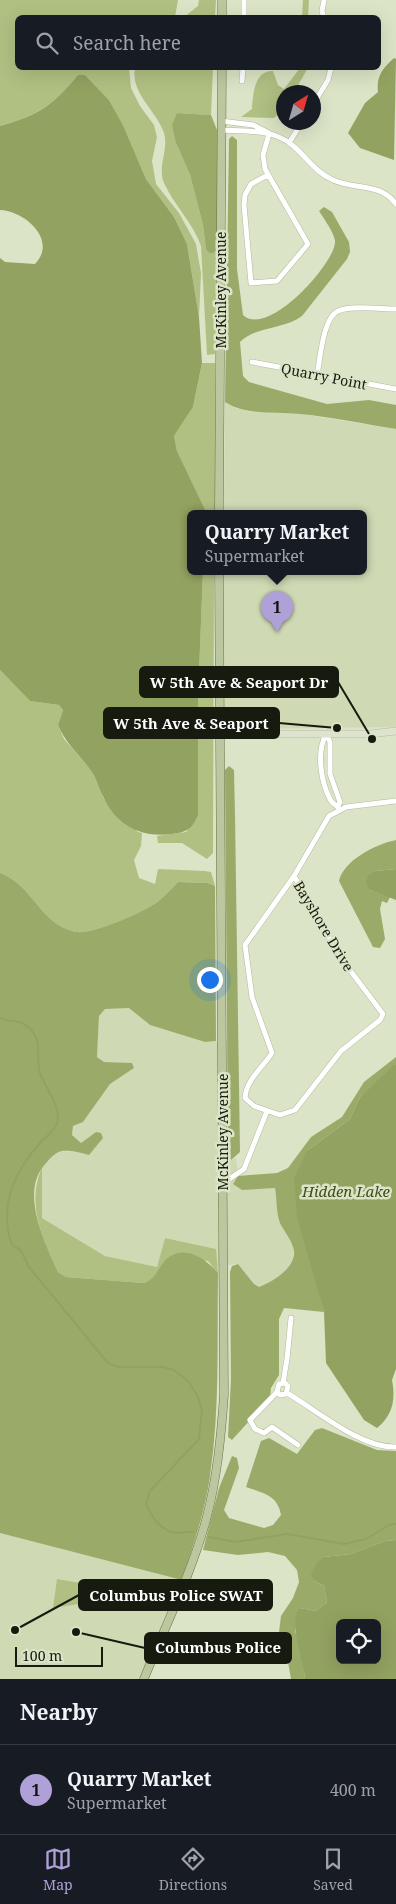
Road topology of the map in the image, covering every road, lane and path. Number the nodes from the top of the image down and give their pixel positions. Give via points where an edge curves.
1 (222, 0) edge
2 (244, 0) edge
3 (324, 0) edge
4 (222, 15) edge
5 (244, 15) edge
6 (323, 15) edge
7 (222, 70) edge
8 (243, 70) edge
9 (331, 70) edge
10 (242, 81) dead end
11 (321, 92) edge
12 (222, 126) junction
13 (297, 130) edge
14 (269, 134) junction
15 (289, 143) junction
16 (268, 175) junction
17 (396, 204) edge
18 (396, 309) edge
19 (252, 362) dead end
20 (317, 375) junction
21 (396, 389) edge
22 (219, 510) edge
23 (219, 575) edge
24 (396, 732) edge
25 (219, 734) junction
26 (326, 734) junction
27 (396, 801) edge
28 (339, 807) junction
29 (294, 876) junction
30 (267, 1111) junction
31 (222, 1184) junction
32 (291, 1318) dead end
33 (282, 1383) junction
34 (277, 1392) junction
35 (288, 1393) junction
36 (298, 1445) dead end
37 (396, 1447) edge
38 (144, 1679) edge

1 - 4 main road
2 - 5 street
3 - 6 street
7 - 12 main road, McKinley Avenue
8 - 10 street
9 - 11 street
12 - 14 street
12 - 14 street via 253,125
12 - 22 main road, McKinley Avenue
13 - 15 street
14 - 15 street
14 - 16 street via 263,155
15 - 17 street via 323,175 336,182 375,188
16 - 16 street via 308,244 277,281 251,283 245,195 251,184
18 - 20 street via 343,309 334,313 328,321
19 - 20 street, Quarry Point
20 - 21 street, Quarry Point
23 - 25 main road, McKinley Avenue
24 - 26 main road
25 - 26 main road
25 - 31 main road, McKinley Avenue
26 - 28 street via 330,742 330,774
27 - 28 street
28 - 29 street via 328,816
29 - 30 street via 245,945 252,997 272,1053 245,1090 245,1098
29 - 30 street, Bayshore Drive via 340,958 384,1014 341,1051 295,1110 280,1115
30 - 31 street via 244,1169
31 - 38 main road, McKinley Avenue via 224,1395 218,1458 206,1520 185,1582
32 - 33 street
33 - 34 street via 277,1386
33 - 35 street via 288,1386
34 - 35 street via 282,1395
34 - 36 street via 250,1420 260,1432 272,1428
35 - 37 street via 366,1441

